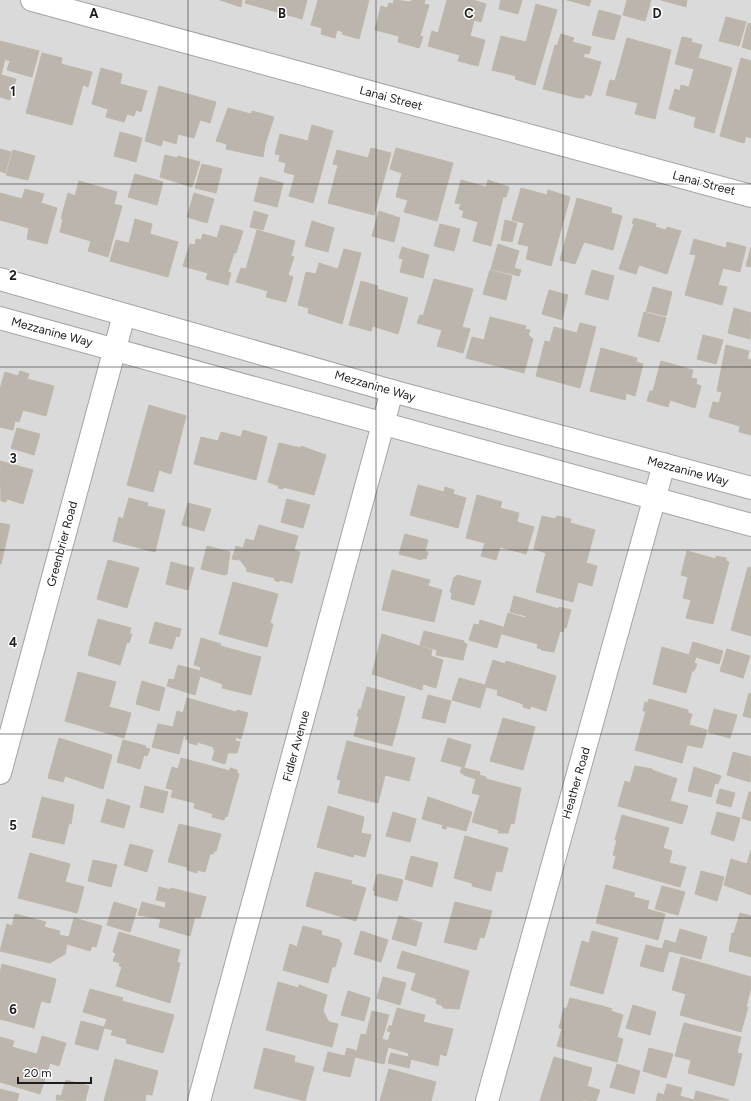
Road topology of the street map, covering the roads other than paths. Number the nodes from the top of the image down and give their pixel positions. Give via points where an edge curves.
1 (32, 0) edge
2 (751, 196) edge
3 (0, 279) edge
4 (124, 315) junction
5 (0, 318) edge
6 (114, 350) junction
7 (392, 391) junction
8 (383, 424) junction
9 (664, 464) junction
10 (751, 488) edge
11 (655, 498) junction
12 (751, 525) edge
13 (0, 773) edge
14 (199, 1101) edge
15 (487, 1101) edge

1 - 2 street, Lanai Street
3 - 4 street, Mezzanine Way
4 - 6 street, Greenbrier Road
4 - 7 street, Mezzanine Way
5 - 6 street, Mezzanine Way
6 - 8 street, Mezzanine Way
6 - 13 street, Greenbrier Road
7 - 8 street, Fidler Avenue
7 - 9 street, Mezzanine Way
8 - 11 street, Mezzanine Way
8 - 14 street, Fidler Avenue
9 - 10 street, Mezzanine Way
9 - 11 street, Heather Road
11 - 12 street, Mezzanine Way
11 - 15 street, Heather Road

